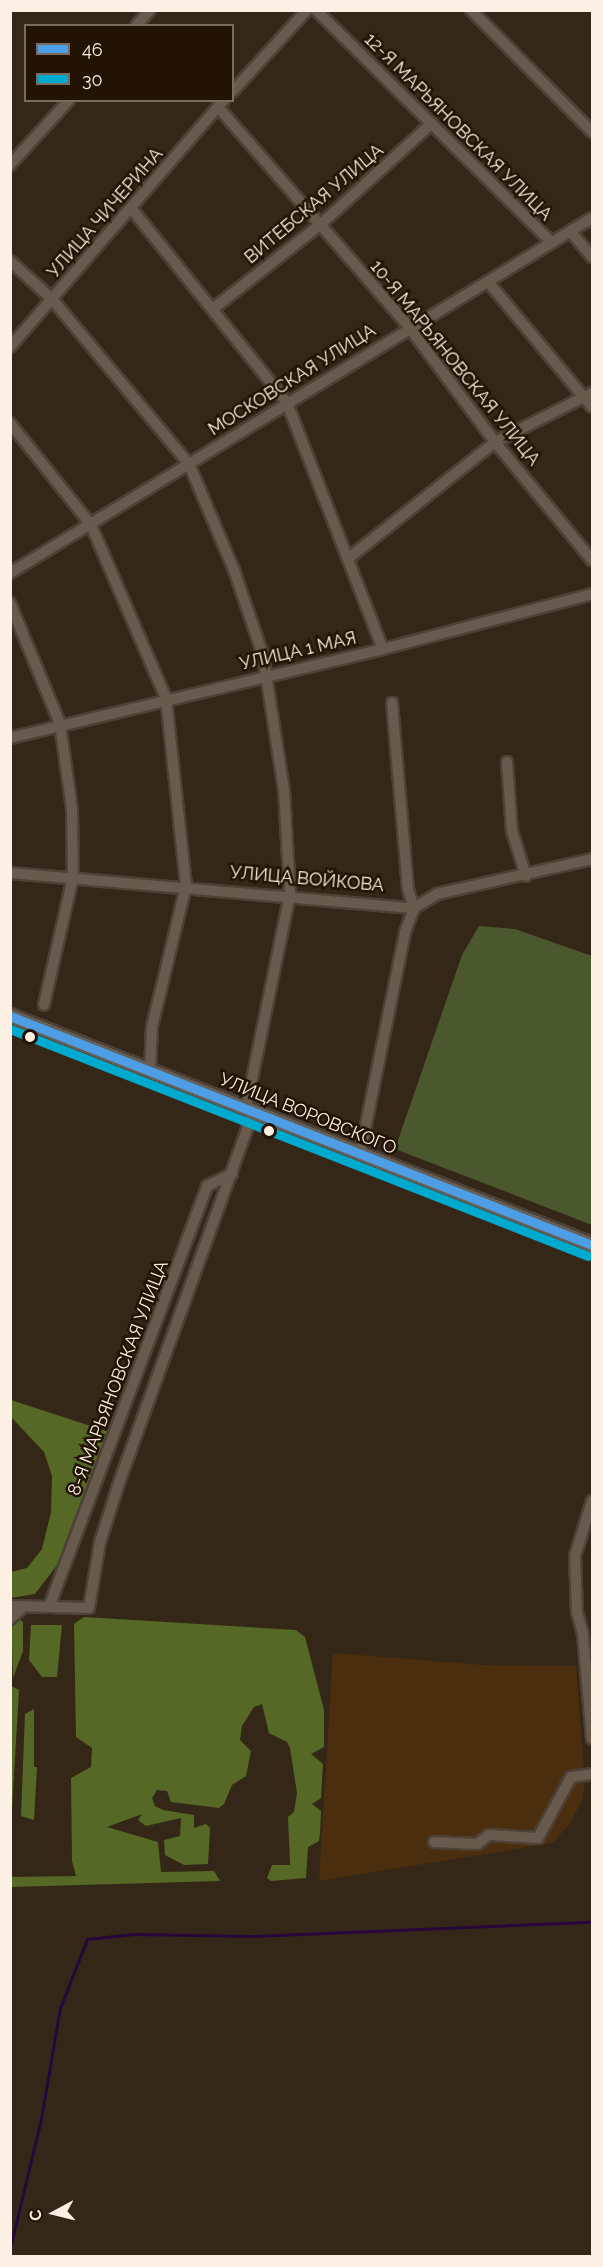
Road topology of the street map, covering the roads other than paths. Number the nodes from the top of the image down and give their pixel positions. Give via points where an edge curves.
1 (150, 10) edge
2 (307, 10) edge
3 (316, 10) edge
4 (471, 10) edge
5 (138, 24) edge
6 (234, 90) edge
7 (67, 102) edge
8 (221, 104) edge
9 (432, 123) junction
10 (592, 132) edge
11 (10, 165) edge
12 (131, 208) junction
13 (592, 218) edge
14 (320, 225) junction
15 (571, 232) junction
16 (550, 241) junction
17 (592, 257) edge
18 (10, 261) edge
19 (489, 283) junction
20 (52, 299) junction
21 (214, 308) junction
22 (409, 327) junction
23 (10, 347) edge
24 (588, 395) edge
25 (287, 403) junction
26 (592, 406) edge
27 (10, 423) edge
28 (495, 442) junction
29 (189, 464) junction
30 (90, 525) junction
31 (350, 557) junction
32 (592, 560) edge
33 (10, 573) edge
34 (592, 594) edge
35 (10, 603) edge
36 (383, 649) junction
37 (268, 675) junction
38 (166, 698) junction
39 (392, 703) dead end
40 (60, 723) junction
41 (10, 738) edge
42 (507, 762) dead end
43 (592, 859) edge
44 (10, 873) edge
45 (526, 876) junction
46 (73, 877) junction
47 (186, 886) junction
48 (290, 894) junction
49 (414, 908) junction
50 (44, 1005) dead end
51 (10, 1016) edge
52 (150, 1071) junction
53 (250, 1110) junction
54 (360, 1154) junction
55 (231, 1174) junction
56 (592, 1245) edge
57 (592, 1501) edge
58 (10, 1606) edge
59 (24, 1606) junction
60 (50, 1607) junction
61 (10, 1619) edge
62 (588, 1634) edge
63 (592, 1734) edge
64 (592, 1774) edge
65 (434, 1842) dead end

1 - 5 street
2 - 6 street
3 - 9 street, 12-Я МАРЬЯНОВСКАЯ УЛИЦА
4 - 10 street
7 - 11 street
8 - 12 street, УЛИЦА ЧИЧЕРИНА
8 - 14 street, 10-Я МАРЬЯНОВСКАЯ УЛИЦА
9 - 14 street, ВИТЕБСКАЯ УЛИЦА
9 - 16 street, 12-Я МАРЬЯНОВСКАЯ УЛИЦА
12 - 20 street, УЛИЦА ЧИЧЕРИНА
12 - 21 street
13 - 15 street, МОСКОВСКАЯ УЛИЦА
14 - 21 street, ВИТЕБСКАЯ УЛИЦА
14 - 22 street, 10-Я МАРЬЯНОВСКАЯ УЛИЦА
15 - 16 street, МОСКОВСКАЯ УЛИЦА
15 - 17 street, 12-Я МАРЬЯНОВСКАЯ УЛИЦА
16 - 19 street, МОСКОВСКАЯ УЛИЦА
18 - 20 street, 8-Я МАРЬЯНОВСКАЯ УЛИЦА
19 - 22 street, МОСКОВСКАЯ УЛИЦА
19 - 24 street
20 - 23 street, УЛИЦА ЧИЧЕРИНА
20 - 29 street, 8-Я МАРЬЯНОВСКАЯ УЛИЦА
21 - 25 street
22 - 25 street, МОСКОВСКАЯ УЛИЦА
22 - 28 street, 10-Я МАРЬЯНОВСКАЯ УЛИЦА
24 - 26 street
24 - 28 street
25 - 29 street, МОСКОВСКАЯ УЛИЦА
25 - 31 street
27 - 30 street
28 - 31 street
28 - 32 street, 10-Я МАРЬЯНОВСКАЯ УЛИЦА
29 - 30 street, МОСКОВСКАЯ УЛИЦА
29 - 37 street, 8-Я МАРЬЯНОВСКАЯ УЛИЦА via 234,570
30 - 33 street, МОСКОВСКАЯ УЛИЦА
30 - 38 street
31 - 36 street
34 - 36 street, УЛИЦА 1 МАЯ
35 - 40 street
36 - 37 street, УЛИЦА 1 МАЯ
37 - 38 street, УЛИЦА 1 МАЯ
37 - 48 street, 8-Я МАРЬЯНОВСКАЯ УЛИЦА via 289,841
38 - 40 street, УЛИЦА 1 МАЯ
38 - 47 street
39 - 49 street via 408,889
40 - 41 street, УЛИЦА 1 МАЯ
40 - 46 street via 72,809
42 - 45 street via 512,831
43 - 45 street
44 - 46 street, УЛИЦА ВОЙКОВА
45 - 49 street via 437,894
46 - 47 street, УЛИЦА ВОЙКОВА
46 - 50 street
47 - 48 street, УЛИЦА ВОЙКОВА
47 - 52 street via 152,1026
48 - 49 street, УЛИЦА ВОЙКОВА
48 - 53 street, 8-Я МАРЬЯНОВСКАЯ УЛИЦА
49 - 54 street via 405,932
51 - 52 main road, УЛИЦА ВОРОВСКОГО
52 - 53 main road, УЛИЦА ВОРОВСКОГО
53 - 54 main road, УЛИЦА ВОРОВСКОГО
53 - 55 street, 8-Я МАРЬЯНОВСКАЯ УЛИЦА
54 - 56 main road, УЛИЦА ВОРОВСКОГО
55 - 60 street, 8-Я МАРЬЯНОВСКАЯ УЛИЦА via 207,1186
55 - 60 street, 8-Я МАРЬЯНОВСКАЯ УЛИЦА via 120,1480 100,1542 89,1608
57 - 62 street via 575,1556 577,1612
58 - 59 street
59 - 60 street
59 - 61 street
62 - 63 street
64 - 65 street via 571,1777 538,1838 489,1835 477,1844

